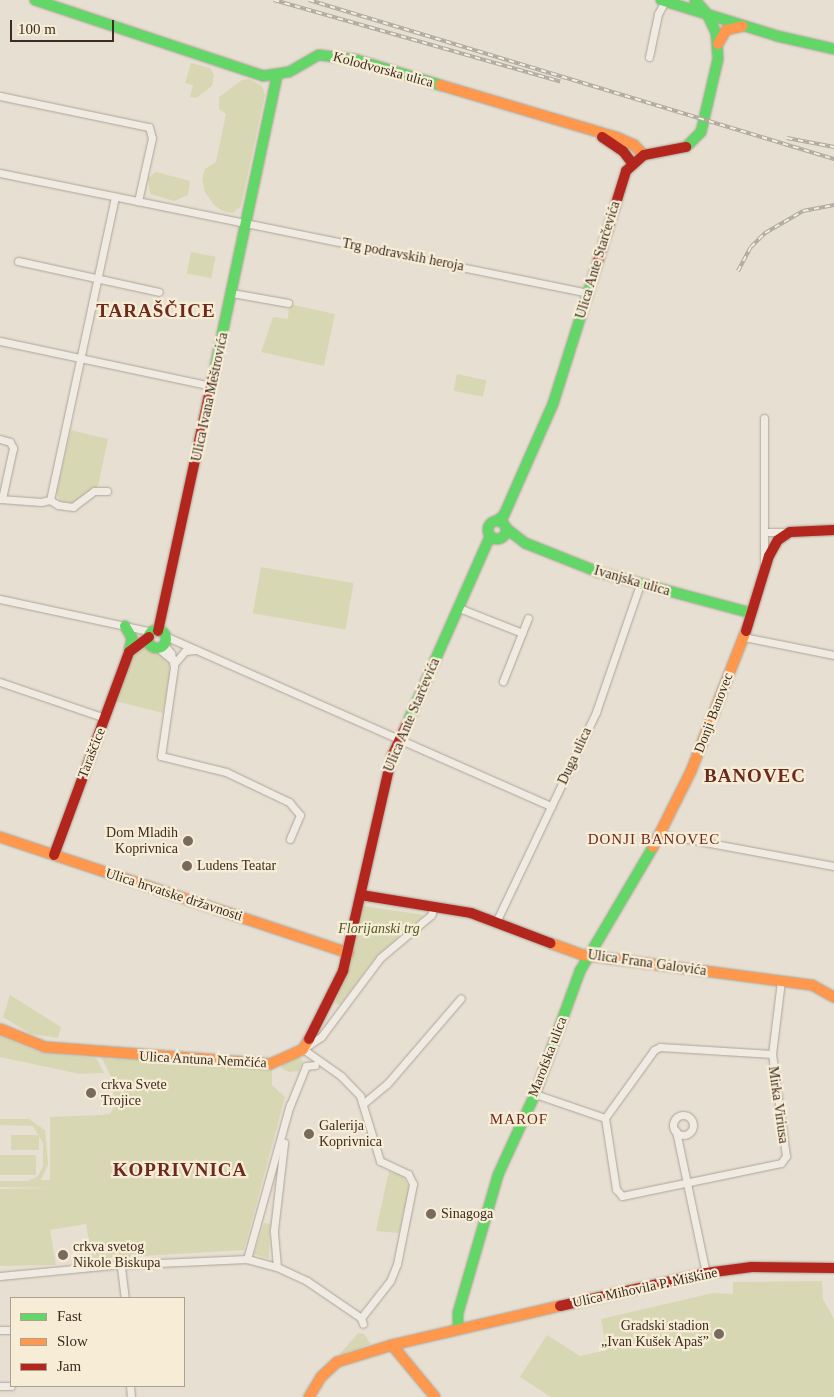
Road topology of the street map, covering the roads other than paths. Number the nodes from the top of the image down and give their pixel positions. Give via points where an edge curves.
1 (35, 0) edge
2 (695, 0) edge
3 (669, 1) edge
4 (707, 14) junction
5 (743, 26) junction
6 (718, 45) junction
7 (834, 49) edge
8 (649, 57) dead end
9 (277, 76) junction
10 (0, 96) edge
11 (592, 131) junction
12 (644, 156) junction
13 (632, 163) junction
14 (0, 173) edge
15 (115, 197) junction
16 (138, 201) junction
17 (247, 223) junction
18 (18, 261) dead end
19 (97, 278) junction
20 (160, 292) dead end
21 (232, 293) junction
22 (588, 293) junction
23 (288, 303) dead end
24 (0, 341) edge
25 (80, 358) junction
26 (212, 386) junction
27 (764, 418) dead end
28 (0, 439) edge
29 (107, 491) dead end
30 (1, 499) edge
31 (50, 500) junction
32 (499, 530) junction
33 (834, 530) edge
34 (764, 532) junction
35 (790, 532) junction
36 (765, 567) junction
37 (640, 584) junction
38 (0, 599) edge
39 (459, 608) junction
40 (751, 613) junction
41 (528, 618) dead end
42 (128, 626) junction
43 (522, 633) junction
44 (744, 637) junction
45 (158, 639) junction
46 (192, 648) junction
47 (129, 652) junction
48 (834, 655) edge
49 (174, 664) junction
50 (503, 681) dead end
51 (0, 682) edge
52 (105, 718) junction
53 (399, 740) junction
54 (551, 806) junction
55 (661, 834) junction
56 (0, 837) edge
57 (290, 840) dead end
58 (54, 855) junction
59 (834, 866) edge
60 (361, 895) junction
61 (434, 907) junction
62 (496, 922) junction
63 (348, 953) junction
64 (588, 956) junction
65 (781, 981) junction
66 (834, 997) edge
67 (461, 998) dead end
68 (329, 1003) junction
69 (343, 1007) junction
70 (0, 1029) edge
71 (303, 1049) junction
72 (772, 1054) junction
73 (315, 1065) dead end
74 (535, 1094) junction
75 (364, 1103) junction
76 (290, 1104) junction
77 (604, 1118) junction
78 (676, 1131) dead end
79 (687, 1183) junction
80 (247, 1259) junction
81 (121, 1267) junction
82 (277, 1267) junction
83 (834, 1268) edge
84 (706, 1273) junction
85 (0, 1276) edge
86 (125, 1297) edge
87 (458, 1329) junction
88 (392, 1345) junction
89 (309, 1397) edge
90 (435, 1397) edge

1 - 9 main road via 247,72
2 - 4 main road
3 - 4 main road
3 - 8 street via 658,14
4 - 5 main road
4 - 6 main road via 715,28
5 - 6 main road via 726,30
5 - 7 main road
6 - 12 main road via 715,81 699,136 682,150
9 - 11 main road, Kolodvorska ulica via 313,56 339,55
9 - 17 main road, Ulica Ivana Meštrovića
10 - 16 street via 149,127 152,138
11 - 12 main road, Kolodvorska ulica via 630,143
11 - 13 main road, Kolodvorska ulica via 619,148
12 - 13 main road
13 - 22 main road, Ulica Ante Starčevića via 622,179
14 - 15 street, Trg podravskih heroja
15 - 16 street, Trg podravskih heroja
15 - 19 street
16 - 17 street, Trg podravskih heroja
17 - 21 main road, Ulica Ivana Meštrovića
17 - 22 street, Trg podravskih heroja
18 - 19 street
19 - 20 street
19 - 25 street
21 - 23 street
21 - 26 main road, Ulica Ivana Meštrovića
22 - 32 main road, Ulica Ante Starčevića via 550,413
24 - 25 street
25 - 26 street
25 - 31 street
26 - 45 main road, Ulica Ivana Meštrovića
27 - 34 street, Donji Banovec
28 - 30 street via 10,442 14,448
29 - 31 street via 94,491 74,507 58,505
30 - 31 street
32 - 37 main road, Ivanjska ulica via 592,569
32 - 39 main road, Ulica Ante Starčevića
33 - 35 main road
34 - 35 street
34 - 36 street, Donji Banovec
35 - 36 main road, Donji Banovec via 774,547
36 - 40 main road, Donji Banovec
37 - 40 main road, Ivanjska ulica
37 - 54 street, Duga ulica via 596,712
38 - 42 street
39 - 43 street
39 - 53 main road, Ulica Ante Starčevića
40 - 44 main road, Donji Banovec
41 - 43 street
42 - 45 street
42 - 47 main road via 132,638
43 - 50 street
44 - 48 street
44 - 55 main road, Donji Banovec via 691,771
45 - 46 street
45 - 47 main road
45 - 49 street
46 - 49 street
46 - 53 street
47 - 52 main road, Taraščice
49 - 57 street via 161,756 208,765 290,802 300,815
51 - 52 street
52 - 58 main road, Taraščice
53 - 54 street
53 - 60 main road, Ulica Ante Starčevića via 382,792
54 - 62 street, Duga ulica
55 - 59 street
55 - 64 main road, Donji Banovec
56 - 58 main road, Ulica hrvatske državnosti
58 - 63 main road, Ulica hrvatske državnosti
60 - 61 main road
60 - 63 main road
61 - 62 main road, Ulica Frana Galovića via 470,913
61 - 69 street via 431,915 380,958
62 - 64 main road, Ulica Frana Galovića
63 - 68 main road
64 - 65 main road, Ulica Frana Galovića
64 - 74 main road, Marofska ulica
65 - 66 main road, Ulica Frana Galovića via 816,986
65 - 72 street, Mirka Viriusa
67 - 75 street via 387,1084
68 - 69 street
68 - 71 main road
69 - 71 street via 321,1037
70 - 71 main road, Ulica Antuna Nemčića via 36,1045 99,1053 270,1064
71 - 75 street via 341,1076
72 - 77 street via 660,1047 654,1050
72 - 79 street, Mirka Viriusa via 784,1160
73 - 76 street via 306,1066
74 - 77 street
74 - 87 main road, Marofska ulica via 498,1175 458,1313
75 - 82 street via 380,1161 408,1174 413,1184 397,1264 390,1280 362,1321 307,1281
76 - 80 street
76 - 82 street via 274,1230
77 - 79 street, Mirka Viriusa via 619,1194
78 - 79 street
79 - 84 street
80 - 81 street
80 - 82 street
81 - 85 street
81 - 86 street
83 - 84 main road, Ulica Mihovila P. Miškine via 752,1267
84 - 87 main road, Ulica Mihovila P. Miškine
87 - 88 main road, Ulica Mihovila P. Miškine
88 - 89 main road, Ulica Mihovila P. Miškine via 337,1362 321,1377
88 - 90 main road

